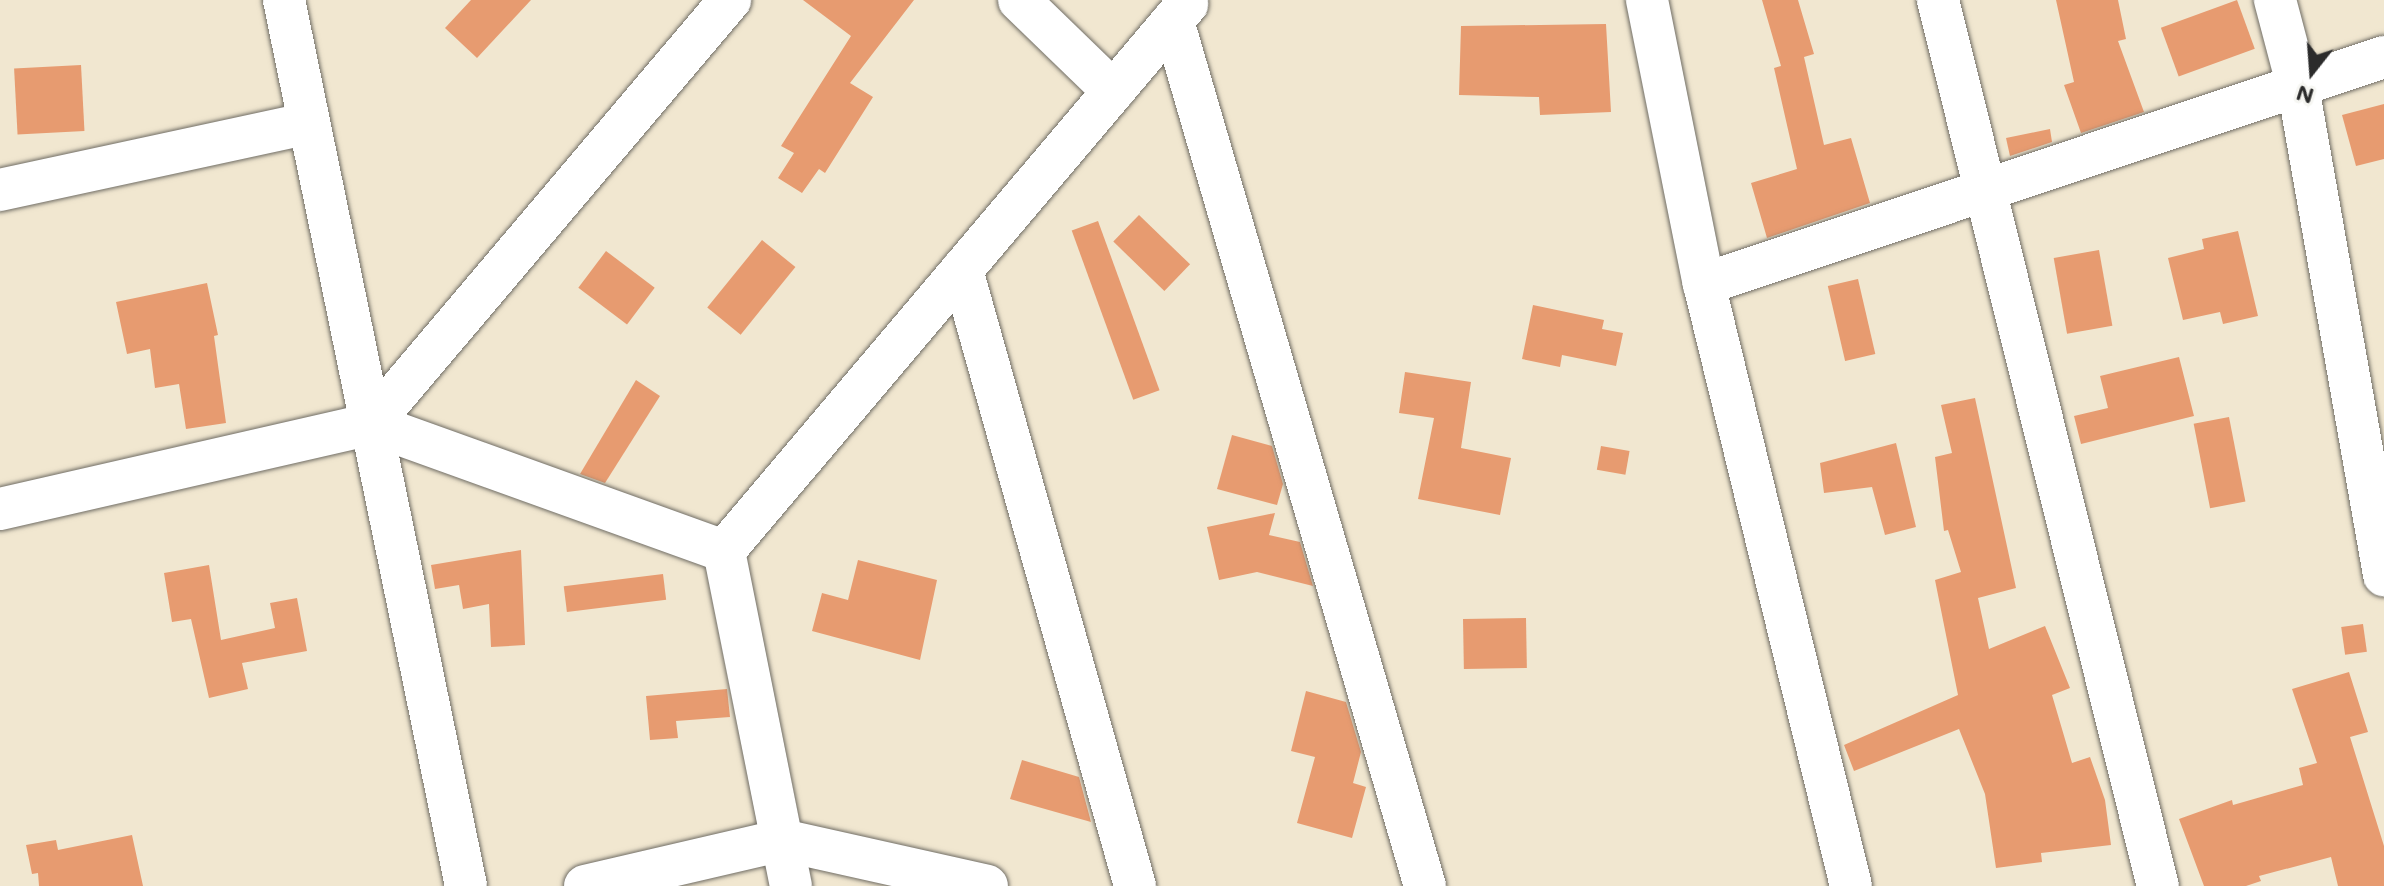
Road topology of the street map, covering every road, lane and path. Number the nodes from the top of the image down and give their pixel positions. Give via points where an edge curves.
1 (284, 0) edge
2 (730, 0) edge
3 (1019, 0) edge
4 (1647, 0) edge
5 (1938, 0) edge
6 (2275, 0) edge
7 (1182, 10) edge
8 (2384, 57) edge
9 (2298, 87) junction
10 (1113, 91) junction
11 (309, 123) junction
12 (0, 190) edge
13 (1987, 190) junction
14 (962, 270) junction
15 (1704, 284) junction
16 (371, 424) junction
17 (0, 509) edge
18 (724, 551) junction
19 (2384, 575) edge
20 (782, 840) junction
21 (466, 886) edge
22 (585, 886) edge
23 (791, 886) edge
24 (987, 886) edge
25 (1135, 886) edge
26 (1425, 886) edge
27 (1851, 886) edge
28 (2158, 886) edge

1 - 11 street
2 - 16 street
3 - 10 street
4 - 15 street
5 - 13 street
6 - 9 street
7 - 10 street
7 - 26 street
8 - 9 street
9 - 13 street
9 - 19 street
10 - 14 street
11 - 12 street
11 - 16 street
13 - 15 street
13 - 28 street
14 - 18 street
14 - 25 street
15 - 27 street
16 - 17 street
16 - 18 street
16 - 21 street
18 - 20 street
20 - 22 street
20 - 23 street
20 - 24 street

